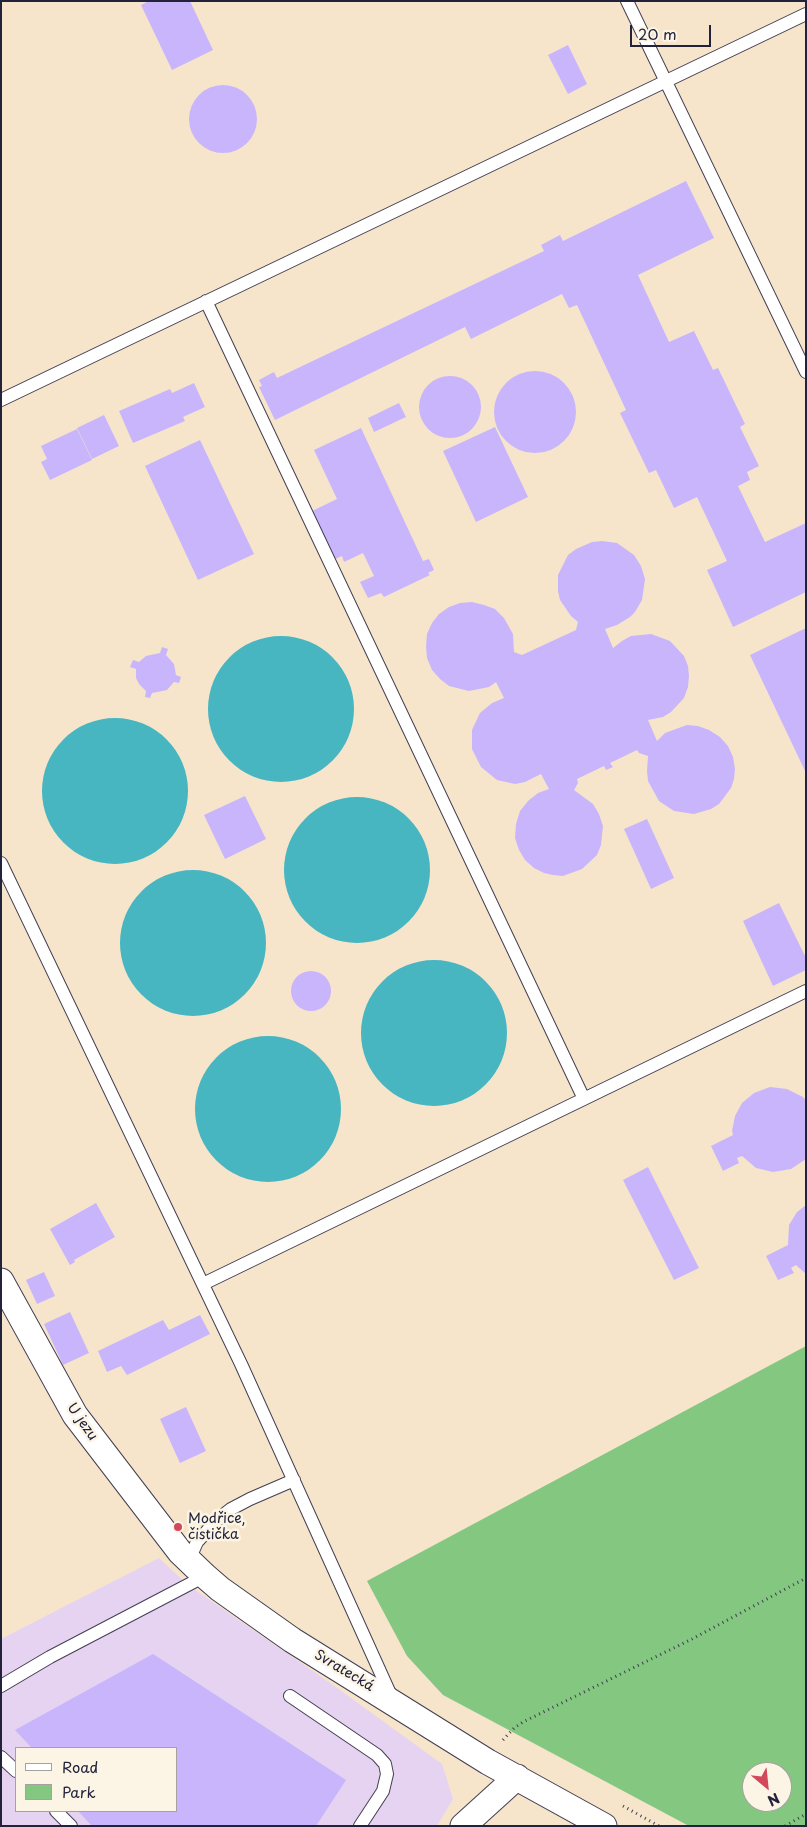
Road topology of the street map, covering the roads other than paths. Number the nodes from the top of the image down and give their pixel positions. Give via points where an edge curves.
1 (627, 1) edge
2 (806, 14) edge
3 (666, 81) junction
4 (206, 301) junction
5 (806, 372) edge
6 (1, 400) edge
7 (1, 863) edge
8 (806, 991) edge
9 (584, 1099) junction
10 (1, 1281) edge
11 (203, 1284) junction
12 (294, 1480) junction
13 (191, 1562) junction
14 (1, 1686) edge
15 (290, 1696) dead end
16 (394, 1702) junction
17 (1, 1756) edge
18 (15, 1771) edge
19 (517, 1777) junction
20 (57, 1812) edge
21 (71, 1826) edge
22 (360, 1826) edge
23 (463, 1826) edge
24 (604, 1826) edge

1 - 3 lane
2 - 3 lane
3 - 4 lane
3 - 5 lane
4 - 6 lane
4 - 9 lane
7 - 11 lane
8 - 9 lane
9 - 11 lane
10 - 13 street, U jezu via 75,1415
11 - 12 lane
12 - 13 lane via 250,1499 217,1520 197,1542
12 - 16 lane
13 - 14 lane
13 - 16 street, Svratecká via 220,1590 292,1640
15 - 22 lane via 377,1754 385,1764 387,1774 383,1791
16 - 19 street, Svratecká
17 - 18 lane
19 - 23 street
19 - 24 street, Svratecká
20 - 21 lane

